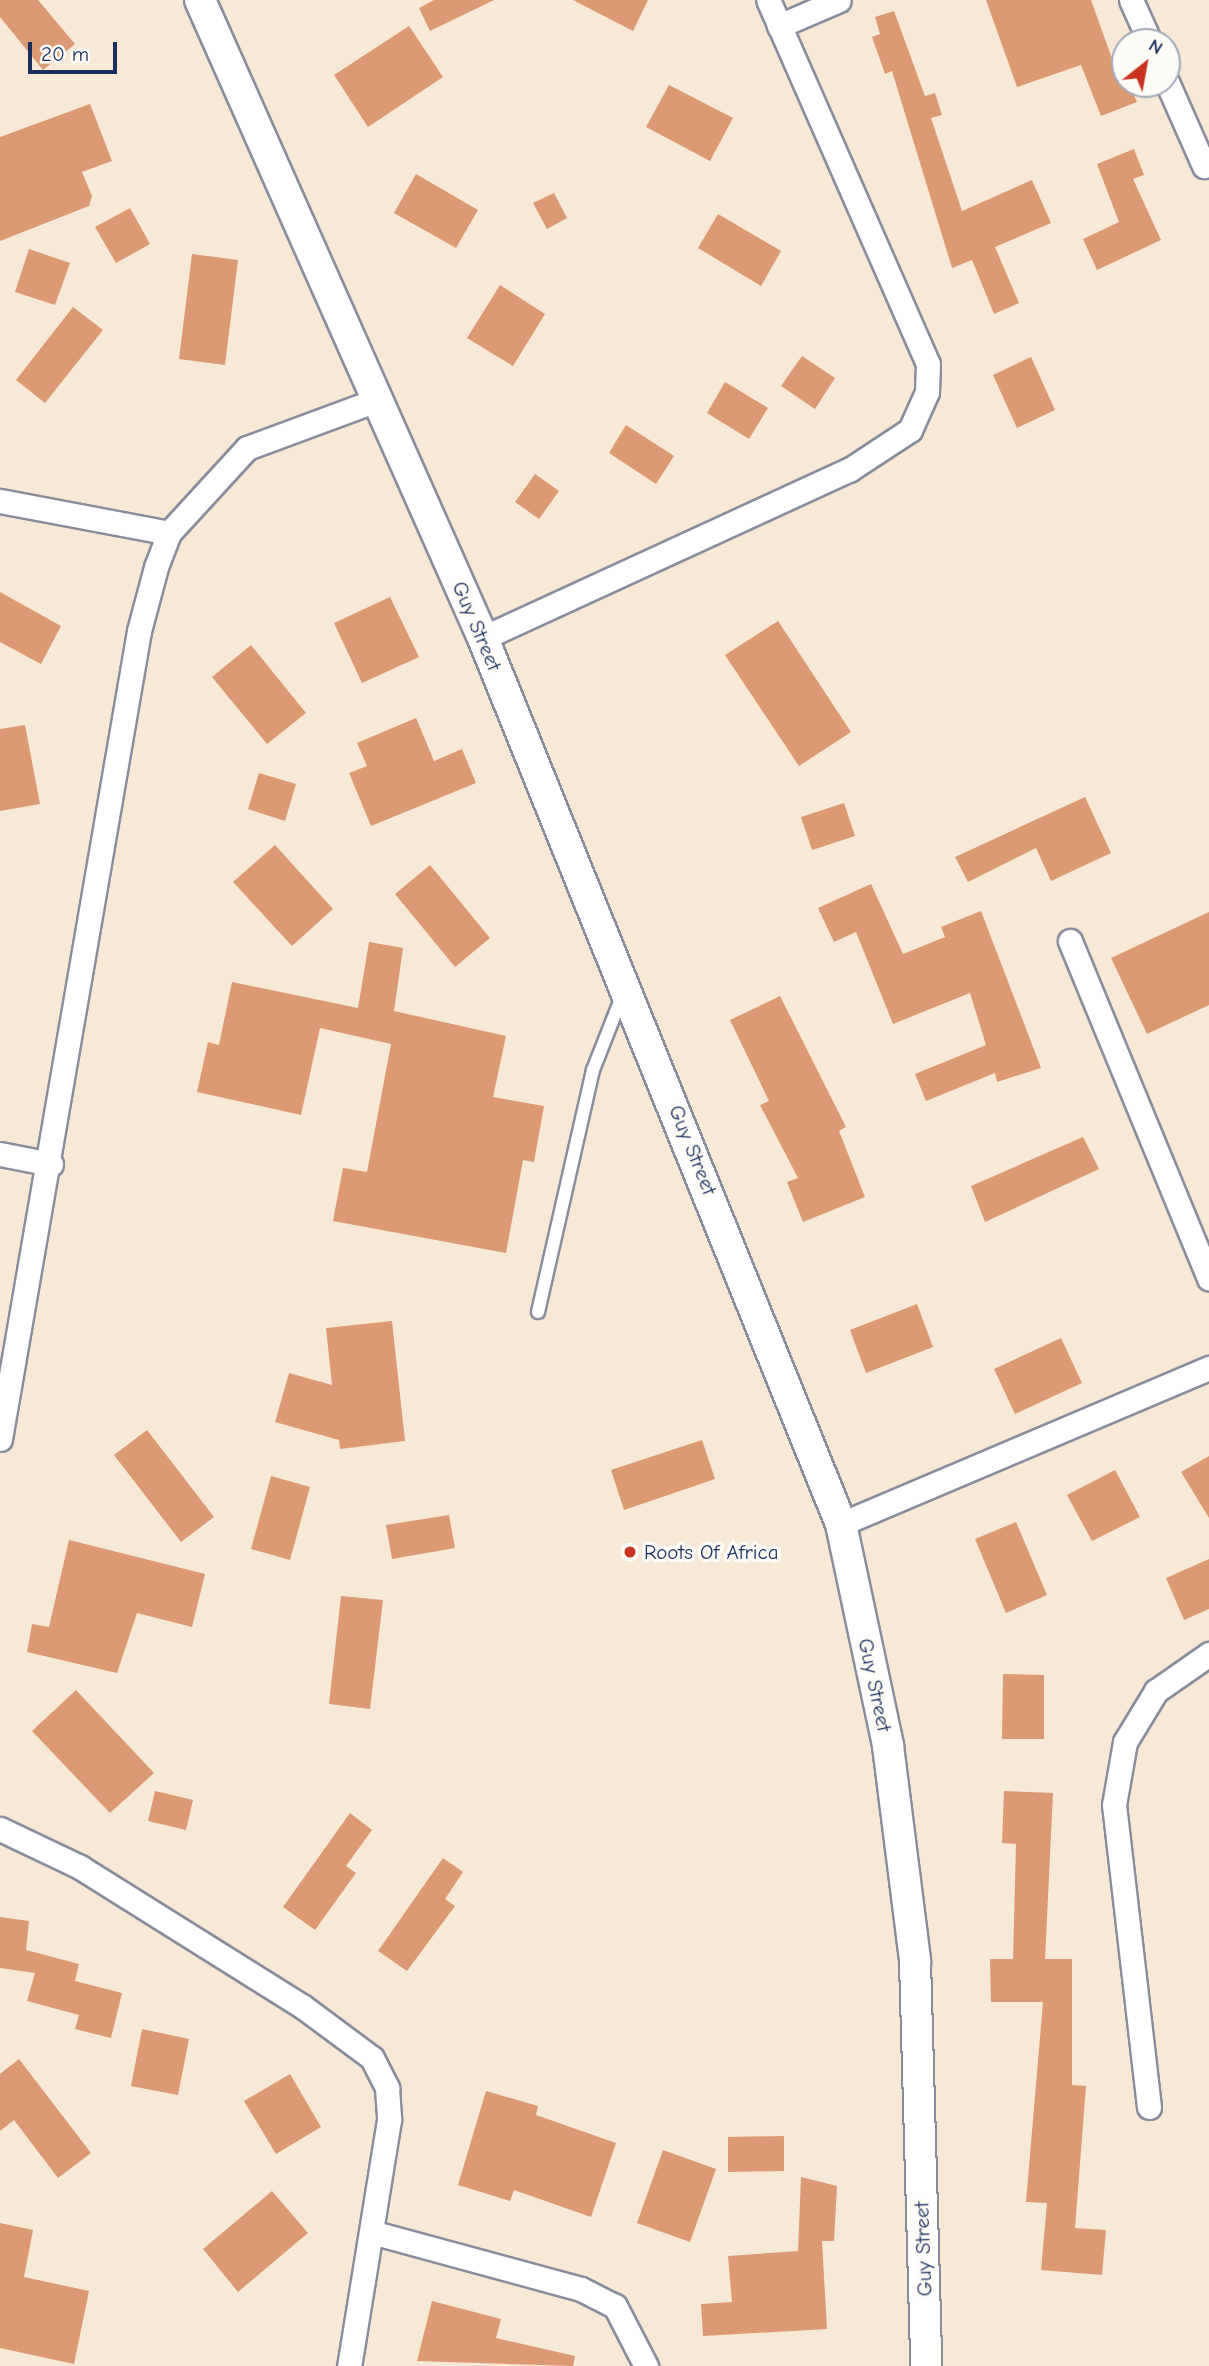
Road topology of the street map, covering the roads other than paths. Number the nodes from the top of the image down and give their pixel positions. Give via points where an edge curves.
1 (200, 0) edge
2 (768, 0) edge
3 (839, 0) edge
4 (1131, 0) edge
5 (779, 26) junction
6 (1144, 28) edge
7 (1174, 98) edge
8 (1204, 166) dead end
9 (377, 400) junction
10 (0, 501) edge
11 (169, 533) junction
12 (483, 638) junction
13 (1070, 941) dead end
14 (626, 987) junction
15 (0, 1154) edge
16 (51, 1164) junction
17 (1209, 1278) edge
18 (538, 1312) dead end
19 (1209, 1368) edge
20 (0, 1439) edge
21 (841, 1524) junction
22 (1209, 1654) edge
23 (0, 1829) edge
24 (1149, 2107) dead end
25 (375, 2233) junction
26 (349, 2366) edge
27 (646, 2366) edge
28 (926, 2366) edge

1 - 9 street, Guy Street
2 - 5 street
3 - 5 street
4 - 6 street
5 - 12 street via 928,364 927,393 910,430 849,470
7 - 8 street
9 - 11 street via 247,448
9 - 12 street, Guy Street
10 - 11 street
11 - 16 street via 139,631
12 - 14 street, Guy Street
13 - 17 street
14 - 18 lane via 593,1070
14 - 21 street, Guy Street
15 - 16 street
16 - 20 street
19 - 21 street
21 - 28 street, Guy Street via 888,1746 915,1961
22 - 24 street via 1157,1692 1131,1732 1114,1805
23 - 25 street via 80,1867 302,2006 372,2058 387,2088 389,2120
25 - 26 street
25 - 27 street via 581,2289 615,2306

